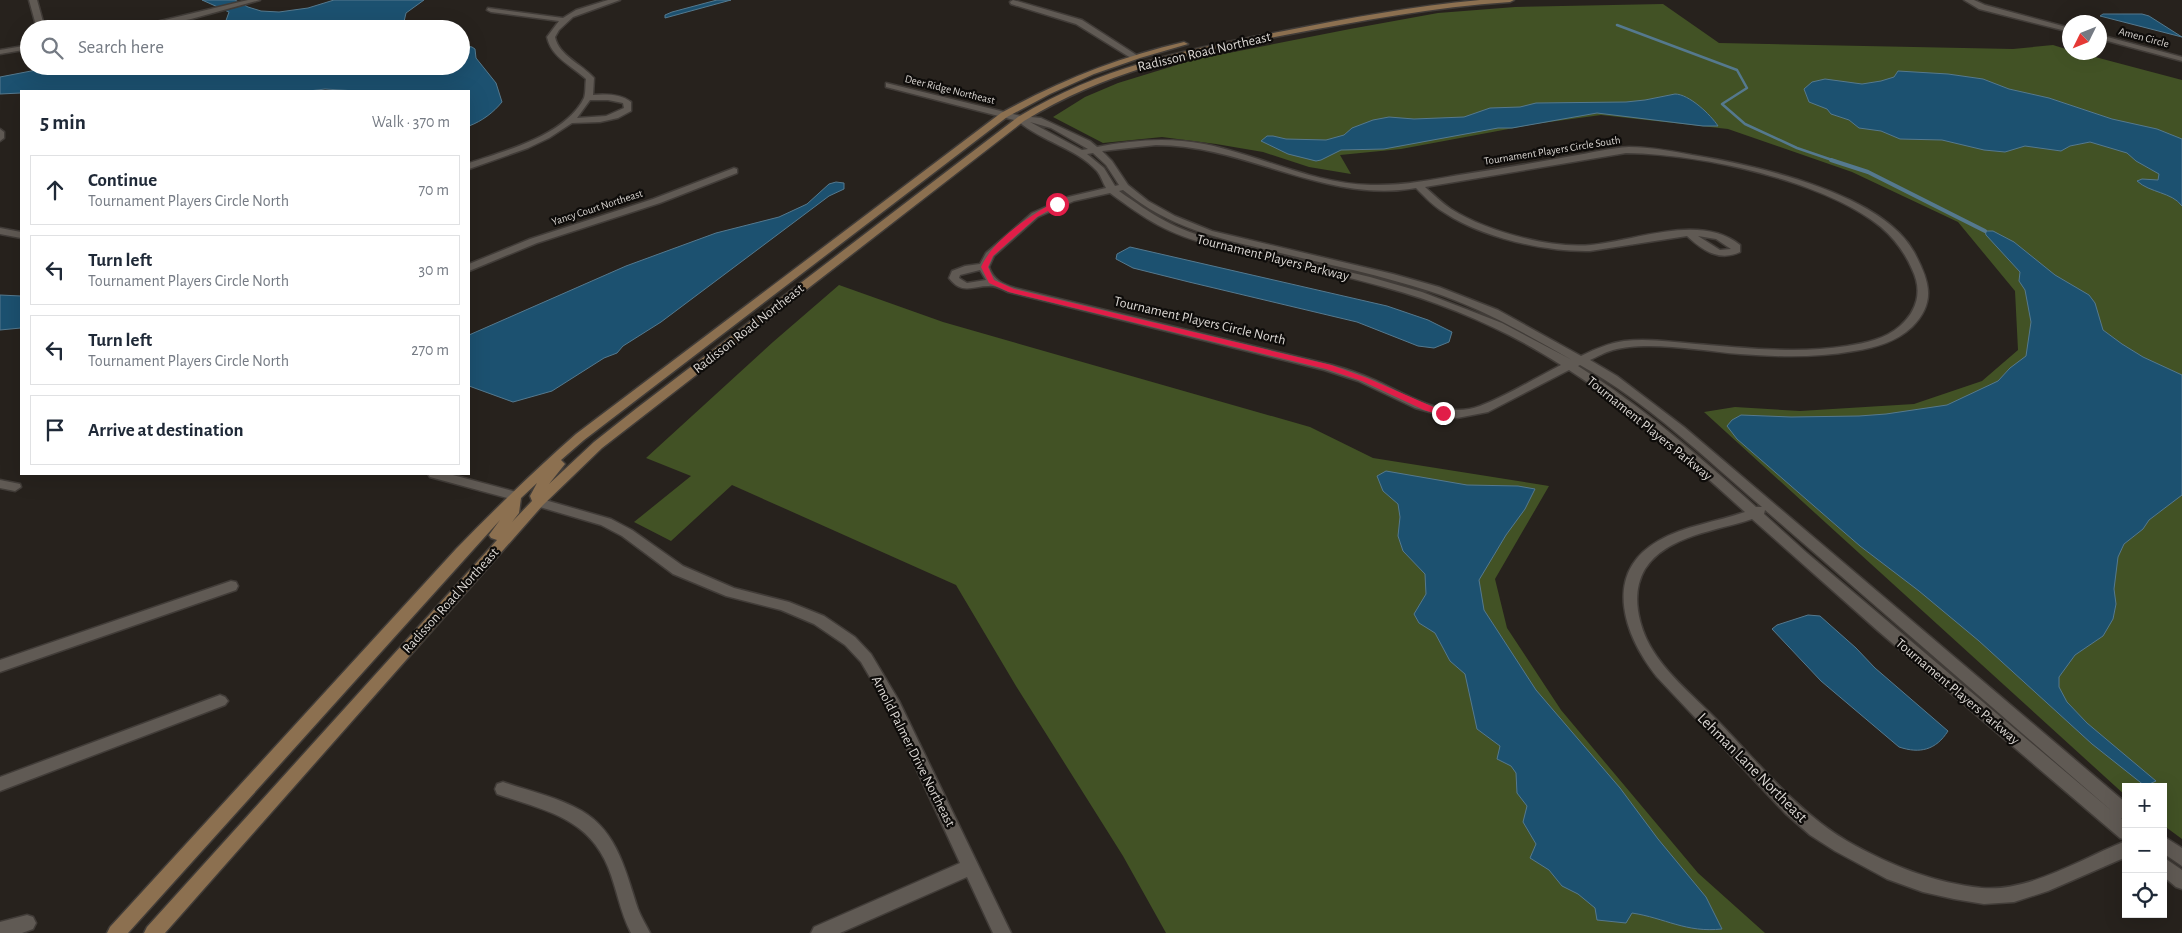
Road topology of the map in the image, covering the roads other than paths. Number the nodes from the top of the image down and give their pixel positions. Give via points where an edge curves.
1 (33, 0) edge
2 (254, 0) edge
3 (616, 0) edge
4 (1428, 0) edge
5 (1510, 0) edge
6 (1968, 0) edge
7 (1014, 2) dead end
8 (491, 10) dead end
9 (38, 20) edge
10 (173, 20) edge
11 (565, 20) junction
12 (2062, 28) edge
13 (2107, 39) edge
14 (1199, 41) dead end
15 (1190, 43) dead end
16 (20, 49) edge
17 (0, 52) edge
18 (1134, 56) junction
19 (2182, 59) edge
20 (889, 85) dead end
21 (588, 98) junction
22 (1004, 115) junction
23 (1021, 119) junction
24 (570, 120) junction
25 (0, 132) edge
26 (0, 138) edge
27 (1096, 150) junction
28 (1080, 153) junction
29 (470, 166) edge
30 (734, 171) dead end
31 (1418, 185) junction
32 (1125, 187) junction
33 (1112, 190) junction
34 (0, 231) edge
35 (1689, 233) dead end
36 (20, 234) edge
37 (984, 267) junction
38 (470, 268) edge
39 (991, 282) junction
40 (1581, 360) junction
41 (1568, 366) junction
42 (580, 437) junction
43 (438, 475) edge
44 (0, 484) edge
45 (15, 488) dead end
46 (515, 496) junction
47 (538, 502) junction
48 (1760, 510) junction
49 (466, 581) junction
50 (231, 586) dead end
51 (0, 666) edge
52 (220, 701) dead end
53 (0, 784) edge
54 (503, 789) dead end
55 (2122, 810) edge
56 (2122, 830) edge
57 (2167, 846) edge
58 (2122, 851) edge
59 (2182, 858) edge
60 (971, 867) junction
61 (2167, 868) edge
62 (2182, 881) edge
63 (27, 923) dead end
64 (0, 931) edge
65 (116, 933) edge
66 (153, 933) edge
67 (641, 933) edge
68 (820, 933) edge
69 (1002, 933) edge

1 - 9 street
2 - 10 street
3 - 11 street
4 - 14 main road, Radisson Road Northeast
5 - 23 main road, Radisson Road Northeast via 1426,7 1176,54 1088,83
6 - 12 street
7 - 18 street via 1079,22
8 - 11 street
11 - 21 street via 553,31 551,42 558,52 590,78
13 - 19 street, Amen Circle
15 - 18 main road, Radisson Road Northeast
16 - 17 street
18 - 22 main road, Radisson Road Northeast via 1074,78
20 - 22 street, Deer Ridge Northeast
21 - 24 street
21 - 24 street via 622,100 627,102 628,109 600,120
22 - 23 street, Tournament Players Parkway
22 - 42 main road, Radisson Road Northeast
23 - 27 street, Tournament Players Parkway via 1038,120 1063,129
23 - 28 street, Tournament Players Parkway via 1028,126
23 - 47 main road, Radisson Road Northeast via 641,411
24 - 29 street via 544,138
25 - 26 street
27 - 28 street, Tournament Players Circle South
27 - 31 street, Tournament Players Circle South via 1147,143 1180,143 1211,148 1348,186 1373,189
27 - 32 street, Tournament Players Parkway
28 - 33 street, Tournament Players Parkway via 1100,170
30 - 38 street, Yancy Court Northeast via 595,219
31 - 35 street via 1440,205 1465,220 1551,246 1590,248
31 - 40 street, Tournament Players Circle South via 1626,150 1751,168 1785,176 1862,211 1906,247 1925,289 1916,317 1900,332 1857,348 1816,354 1758,354 1642,344 1616,346
32 - 33 street
32 - 40 street, Tournament Players Parkway via 1172,218 1209,233 1435,289 1494,312
33 - 37 street via 1071,199 1035,215 990,255
33 - 41 street, Tournament Players Parkway via 1154,221 1187,236 1386,284 1432,299 1514,333
34 - 36 street
37 - 39 street
37 - 39 street via 965,269 956,273 954,278 958,284 967,286
39 - 41 street, Tournament Players Circle North via 1012,290 1328,367 1443,413 1471,414
40 - 41 street, Tournament Players Circle South
40 - 48 street, Tournament Players Parkway via 1613,378 1680,430
41 - 48 street, Tournament Players Parkway via 1590,378
42 - 46 main road, Radisson Road Northeast
42 - 47 main road via 576,448 550,473 536,496
43 - 46 street
44 - 45 street
46 - 49 main road via 506,524 467,568
46 - 65 main road, Radisson Road Northeast via 473,538
47 - 49 main road, Radisson Road Northeast
47 - 60 street, Arnold Palmer Drive Northeast via 606,522 627,532 678,570 731,592 784,606 819,620 850,641 866,658 894,705
48 - 55 street, Tournament Players Parkway
48 - 56 street, Tournament Players Parkway via 1883,627
48 - 58 street, Lehman Lane Northeast via 1675,538 1646,556 1631,585 1632,618 1638,637 1662,673 1791,808 1841,846 1893,873 1924,884 1984,896 2014,894 2042,885
49 - 66 main road, Radisson Road Northeast
50 - 51 street
52 - 53 street
54 - 67 street via 576,815 593,830 616,865
57 - 59 street
60 - 68 street
60 - 69 street, Arnold Palmer Drive Northeast
61 - 62 street
63 - 64 street

